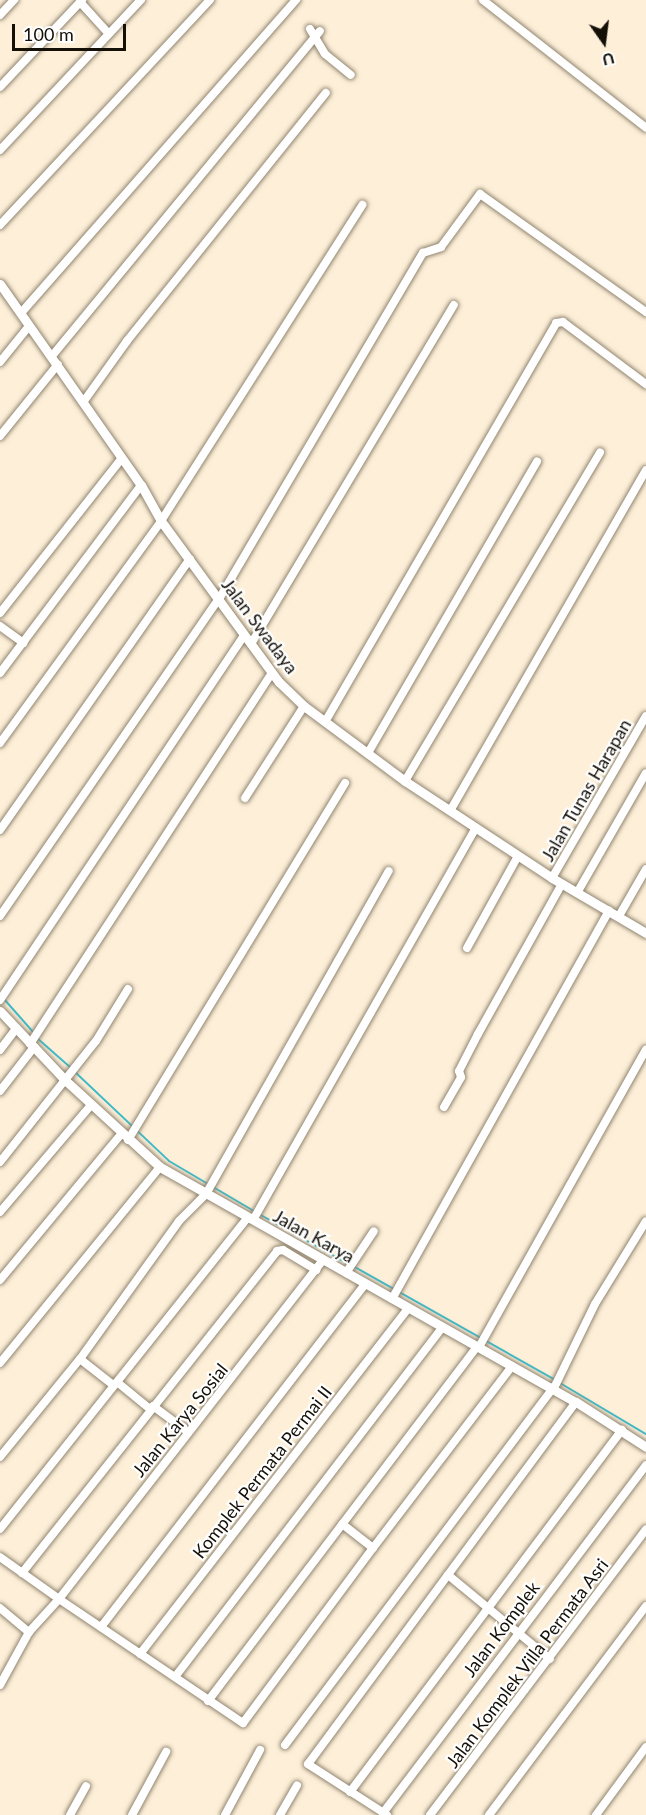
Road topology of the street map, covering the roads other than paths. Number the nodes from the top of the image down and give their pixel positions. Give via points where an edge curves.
1 (14, 0) edge
2 (141, 0) edge
3 (210, 0) edge
4 (296, 0) edge
5 (483, 0) edge
6 (81, 1) edge
7 (0, 15) edge
8 (310, 29) dead end
9 (320, 31) dead end
10 (109, 34) junction
11 (315, 39) junction
12 (351, 75) dead end
13 (0, 87) edge
14 (326, 93) dead end
15 (646, 128) edge
16 (0, 150) edge
17 (362, 205) dead end
18 (0, 225) edge
19 (0, 284) edge
20 (454, 304) dead end
21 (646, 312) edge
22 (21, 313) junction
23 (29, 326) junction
24 (55, 360) junction
25 (0, 362) edge
26 (646, 384) edge
27 (84, 401) junction
28 (0, 436) edge
29 (600, 452) dead end
30 (122, 458) junction
31 (537, 461) dead end
32 (646, 470) edge
33 (141, 485) junction
34 (161, 521) junction
35 (190, 559) junction
36 (219, 599) junction
37 (0, 613) edge
38 (0, 626) edge
39 (244, 636) junction
40 (23, 643) junction
41 (251, 644) junction
42 (0, 673) edge
43 (272, 673) junction
44 (304, 706) junction
45 (646, 716) edge
46 (326, 722) junction
47 (0, 742) edge
48 (368, 753) junction
49 (646, 773) edge
50 (405, 781) junction
51 (345, 783) dead end
52 (244, 798) dead end
53 (450, 811) junction
54 (476, 828) junction
55 (0, 830) edge
56 (518, 856) junction
57 (646, 869) edge
58 (389, 870) dead end
59 (552, 878) junction
60 (562, 884) junction
61 (577, 893) junction
62 (609, 911) junction
63 (0, 916) edge
64 (619, 916) junction
65 (646, 933) edge
66 (467, 948) dead end
67 (128, 989) dead end
68 (0, 1000) edge
69 (0, 1011) edge
70 (16, 1029) junction
71 (33, 1043) junction
72 (0, 1050) edge
73 (646, 1050) edge
74 (71, 1073) junction
75 (0, 1091) edge
76 (91, 1105) junction
77 (444, 1107) dead end
78 (126, 1137) junction
79 (0, 1162) edge
80 (160, 1167) junction
81 (209, 1189) junction
82 (0, 1212) edge
83 (252, 1219) junction
84 (646, 1221) edge
85 (374, 1231) dead end
86 (323, 1260) junction
87 (349, 1269) junction
88 (316, 1270) junction
89 (0, 1280) edge
90 (366, 1284) junction
91 (393, 1298) junction
92 (408, 1309) junction
93 (442, 1328) junction
94 (480, 1345) junction
95 (80, 1359) junction
96 (0, 1363) edge
97 (512, 1366) junction
98 (115, 1384) junction
99 (554, 1387) junction
100 (576, 1402) junction
101 (151, 1408) junction
102 (622, 1430) junction
103 (188, 1432) junction
104 (646, 1447) edge
105 (0, 1457) edge
106 (646, 1465) edge
107 (342, 1524) junction
108 (0, 1528) edge
109 (646, 1529) edge
110 (373, 1548) junction
111 (0, 1557) edge
112 (22, 1573) junction
113 (448, 1575) junction
114 (59, 1599) junction
115 (646, 1606) edge
116 (0, 1608) edge
117 (487, 1610) junction
118 (101, 1627) junction
119 (29, 1632) junction
120 (517, 1632) junction
121 (140, 1654) junction
122 (550, 1659) junction
123 (175, 1677) junction
124 (0, 1684) edge
125 (208, 1701) junction
126 (285, 1744) dead end
127 (646, 1747) edge
128 (260, 1750) dead end
129 (165, 1752) dead end
130 (297, 1785) dead end
131 (86, 1786) dead end
132 (350, 1792) junction
133 (385, 1814) edge
134 (70, 1815) edge
135 (132, 1815) edge
136 (225, 1815) edge
137 (280, 1815) edge
138 (430, 1815) edge
139 (489, 1815) edge
140 (596, 1815) edge

1 - 7 street
2 - 10 street
3 - 18 street
4 - 22 street
5 - 15 street
6 - 10 street
6 - 13 street
8 - 11 street
9 - 11 street
10 - 16 street
11 - 12 street via 325,54
11 - 24 street
14 - 27 street via 127,341
17 - 34 street
19 - 22 street, Jalan Swadaya
20 - 41 street
21 - 36 street via 480,194 441,247 423,253
22 - 23 street, Jalan Swadaya
23 - 24 street, Jalan Swadaya
23 - 25 street
24 - 27 street, Jalan Swadaya
24 - 28 street
26 - 46 street via 563,322 556,323
27 - 30 street, Jalan Swadaya
29 - 50 street
30 - 33 street, Jalan Swadaya
30 - 37 street
31 - 48 street
32 - 53 street
33 - 34 street, Jalan Swadaya
33 - 40 street
34 - 35 street, Jalan Swadaya
34 - 47 street
35 - 36 street, Jalan Swadaya
35 - 55 street
36 - 39 street, Jalan Swadaya
36 - 63 street
38 - 40 street
39 - 41 street, Jalan Swadaya
39 - 68 street
40 - 42 street
41 - 43 street, Jalan Swadaya
43 - 44 street, Jalan Swadaya
43 - 71 street
44 - 46 street, Jalan Swadaya
44 - 52 street
45 - 59 street, Jalan Tunas Harapan
46 - 48 street, Jalan Swadaya
48 - 50 street, Jalan Swadaya
49 - 61 street
50 - 53 street, Jalan Swadaya
51 - 78 street
53 - 54 street, Jalan Swadaya
54 - 56 street, Jalan Swadaya
54 - 83 street via 262,1209
56 - 59 street, Jalan Swadaya
56 - 66 street
57 - 64 street
58 - 81 street
59 - 60 street, Jalan Swadaya
60 - 61 street, Jalan Swadaya
60 - 77 street via 478,1034
61 - 62 street, Jalan Swadaya
62 - 64 street, Jalan Swadaya
62 - 91 street
64 - 65 street, Jalan Swadaya
67 - 74 street
69 - 70 street, Jalan Karya
70 - 71 street, Jalan Karya
70 - 72 street
71 - 74 street, Jalan Karya
71 - 75 street
73 - 94 street
74 - 76 street, Jalan Karya
74 - 79 street
76 - 78 street, Jalan Karya
76 - 82 street
78 - 80 street, Jalan Karya
78 - 89 street
80 - 81 street, Jalan Karya
80 - 96 street
81 - 83 street, Jalan Karya
81 - 95 street via 179,1221
83 - 86 street, Jalan Karya
83 - 98 street
84 - 99 street via 596,1304
85 - 87 street
86 - 87 street, Jalan Karya
86 - 88 street, Jalan Karya Sosial
87 - 90 street, Jalan Karya
88 - 101 street via 284,1250 277,1251
88 - 103 street, Jalan Karya Sosial
90 - 91 street, Jalan Karya
90 - 118 street
91 - 92 street, Jalan Karya
92 - 93 street, Jalan Karya
92 - 121 street, Komplek Permata Permai II
93 - 94 street, Jalan Karya
93 - 123 street
94 - 97 street, Jalan Karya
94 - 107 street
95 - 98 street
95 - 105 street
97 - 99 street, Jalan Karya
97 - 110 street
98 - 101 street
98 - 108 street
99 - 100 street, Jalan Karya
99 - 126 street
100 - 102 street, Jalan Karya
100 - 113 street
101 - 103 street
101 - 112 street
102 - 104 street, Jalan Karya
102 - 117 street
103 - 114 street, Jalan Karya Sosial
106 - 120 street, Jalan Komplek
107 - 110 street
107 - 125 street
109 - 122 street, Jalan Komplek Villa Permata Asri
110 - 125 street via 243,1723
111 - 112 street
112 - 114 street
113 - 117 street, Jalan Komplek Villa Permata Asri
113 - 132 street via 308,1764
114 - 118 street
114 - 119 street, Jalan Karya Sosial
115 - 139 street
116 - 119 street
117 - 120 street, Jalan Komplek Villa Permata Asri
117 - 132 street
118 - 121 street
119 - 124 street, Jalan Karya Sosial
120 - 122 street, Jalan Komplek Villa Permata Asri
120 - 133 street, Jalan Komplek
121 - 123 street
122 - 138 street, Jalan Komplek Villa Permata Asri
123 - 125 street
127 - 140 street
128 - 136 street
129 - 135 street
130 - 137 street
131 - 134 street
132 - 133 street

